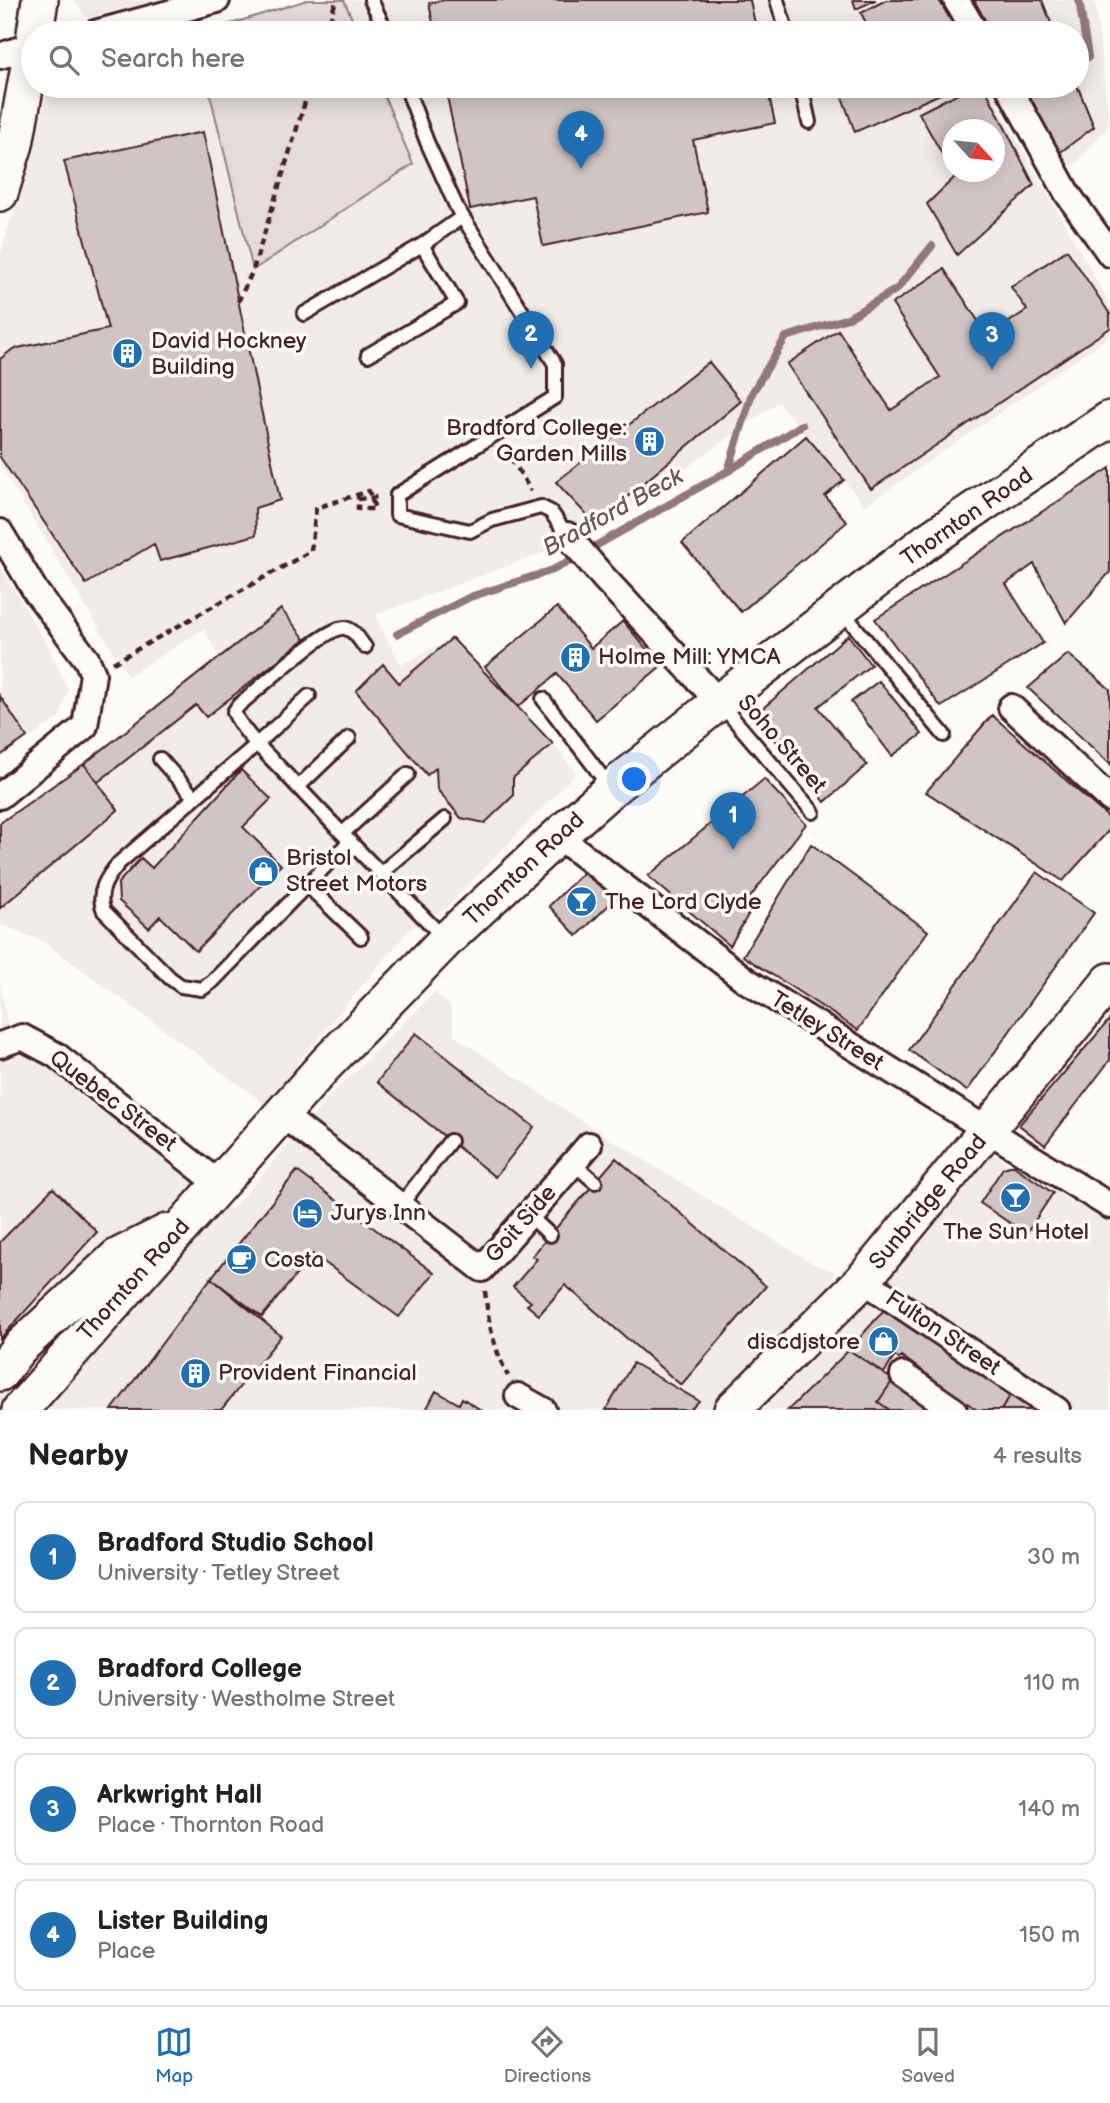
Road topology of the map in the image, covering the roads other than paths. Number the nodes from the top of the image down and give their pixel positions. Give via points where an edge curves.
1 (40, 0) edge
2 (216, 0) edge
3 (372, 0) edge
4 (777, 0) edge
5 (956, 0) edge
6 (37, 21) edge
7 (138, 21) edge
8 (382, 21) edge
9 (783, 21) edge
10 (969, 21) edge
11 (21, 49) edge
12 (0, 55) edge
13 (23, 98) edge
14 (410, 98) edge
15 (803, 98) edge
16 (1015, 98) edge
17 (808, 122) dead end
18 (1, 187) edge
19 (462, 217) junction
20 (422, 245) junction
21 (1110, 254) edge
22 (304, 314) dead end
23 (368, 355) dead end
24 (1110, 419) edge
25 (0, 532) edge
26 (568, 535) joint
27 (840, 609) junction
28 (365, 647) dead end
29 (309, 696) dead end
30 (543, 699) dead end
31 (719, 702) junction
32 (1011, 706) dead end
33 (944, 735) dead end
34 (349, 738) dead end
35 (257, 744) junction
36 (160, 759) dead end
37 (408, 775) dead end
38 (298, 787) junction
39 (611, 789) junction
40 (0, 796) edge
41 (194, 797) junction
42 (1110, 799) edge
43 (813, 813) dead end
44 (444, 819) dead end
45 (558, 836) junction
46 (346, 837) junction
47 (381, 873) junction
48 (307, 885) junction
49 (361, 937) dead end
50 (446, 940) junction
51 (1110, 981) edge
52 (0, 1045) edge
53 (281, 1113) junction
54 (988, 1131) junction
55 (450, 1141) dead end
56 (581, 1154) joint
57 (596, 1182) dead end
58 (219, 1184) junction
59 (400, 1206) junction
60 (1110, 1206) edge
61 (529, 1215) junction
62 (185, 1222) junction
63 (550, 1234) dead end
64 (863, 1280) junction
65 (0, 1373) edge
66 (911, 1375) dead end
67 (518, 1396) road end
68 (27, 1405) edge
69 (543, 1410) edge
70 (732, 1410) edge
71 (954, 1410) edge
72 (1057, 1410) edge

1 - 6 main road
2 - 7 street
3 - 8 lane
4 - 9 lane
5 - 10 street
11 - 12 street
13 - 18 main road
14 - 19 lane
15 - 17 lane
16 - 21 street via 1067,193
19 - 20 lane
19 - 26 lane via 555,364 555,397 397,495 397,515 470,531 541,507 551,512
20 - 22 lane
20 - 23 lane via 457,303
24 - 27 main road, Thornton Road via 927,541
25 - 40 street via 93,674 85,726
26 - 31 street
27 - 31 main road, Thornton Road
27 - 33 lane
28 - 35 lane via 348,629 331,631 238,706 237,718
29 - 35 lane
30 - 39 lane
31 - 39 main road, Thornton Road
31 - 43 lane, Soho Street
32 - 42 street
34 - 38 lane
35 - 38 lane
35 - 41 lane
36 - 41 lane
37 - 46 lane
38 - 46 lane
39 - 45 main road, Thornton Road
41 - 48 lane via 119,863 103,887 100,903 170,978 181,986 202,989
44 - 47 lane
45 - 50 main road, Thornton Road
45 - 54 street, Tetley Street via 747,981
46 - 47 lane
46 - 48 lane
47 - 50 lane
48 - 49 lane
50 - 53 main road, Thornton Road
51 - 54 main road, Sunbridge Road
52 - 58 street, Quebec Street via 22,1037 56,1055
53 - 58 main road, Thornton Road
53 - 59 street, Goit Side
54 - 60 street, Tetley Street
54 - 64 main road, Sunbridge Road
55 - 59 lane
56 - 57 lane
56 - 61 street, Goit Side
58 - 62 main road, Thornton Road
59 - 61 street, Goit Side via 482,1269
61 - 63 lane
62 - 65 main road via 117,1257 18,1349
62 - 68 main road, Thornton Road
64 - 70 main road, Sunbridge Road
64 - 72 street, Fulton Street via 939,1337
66 - 71 street
67 - 69 street

